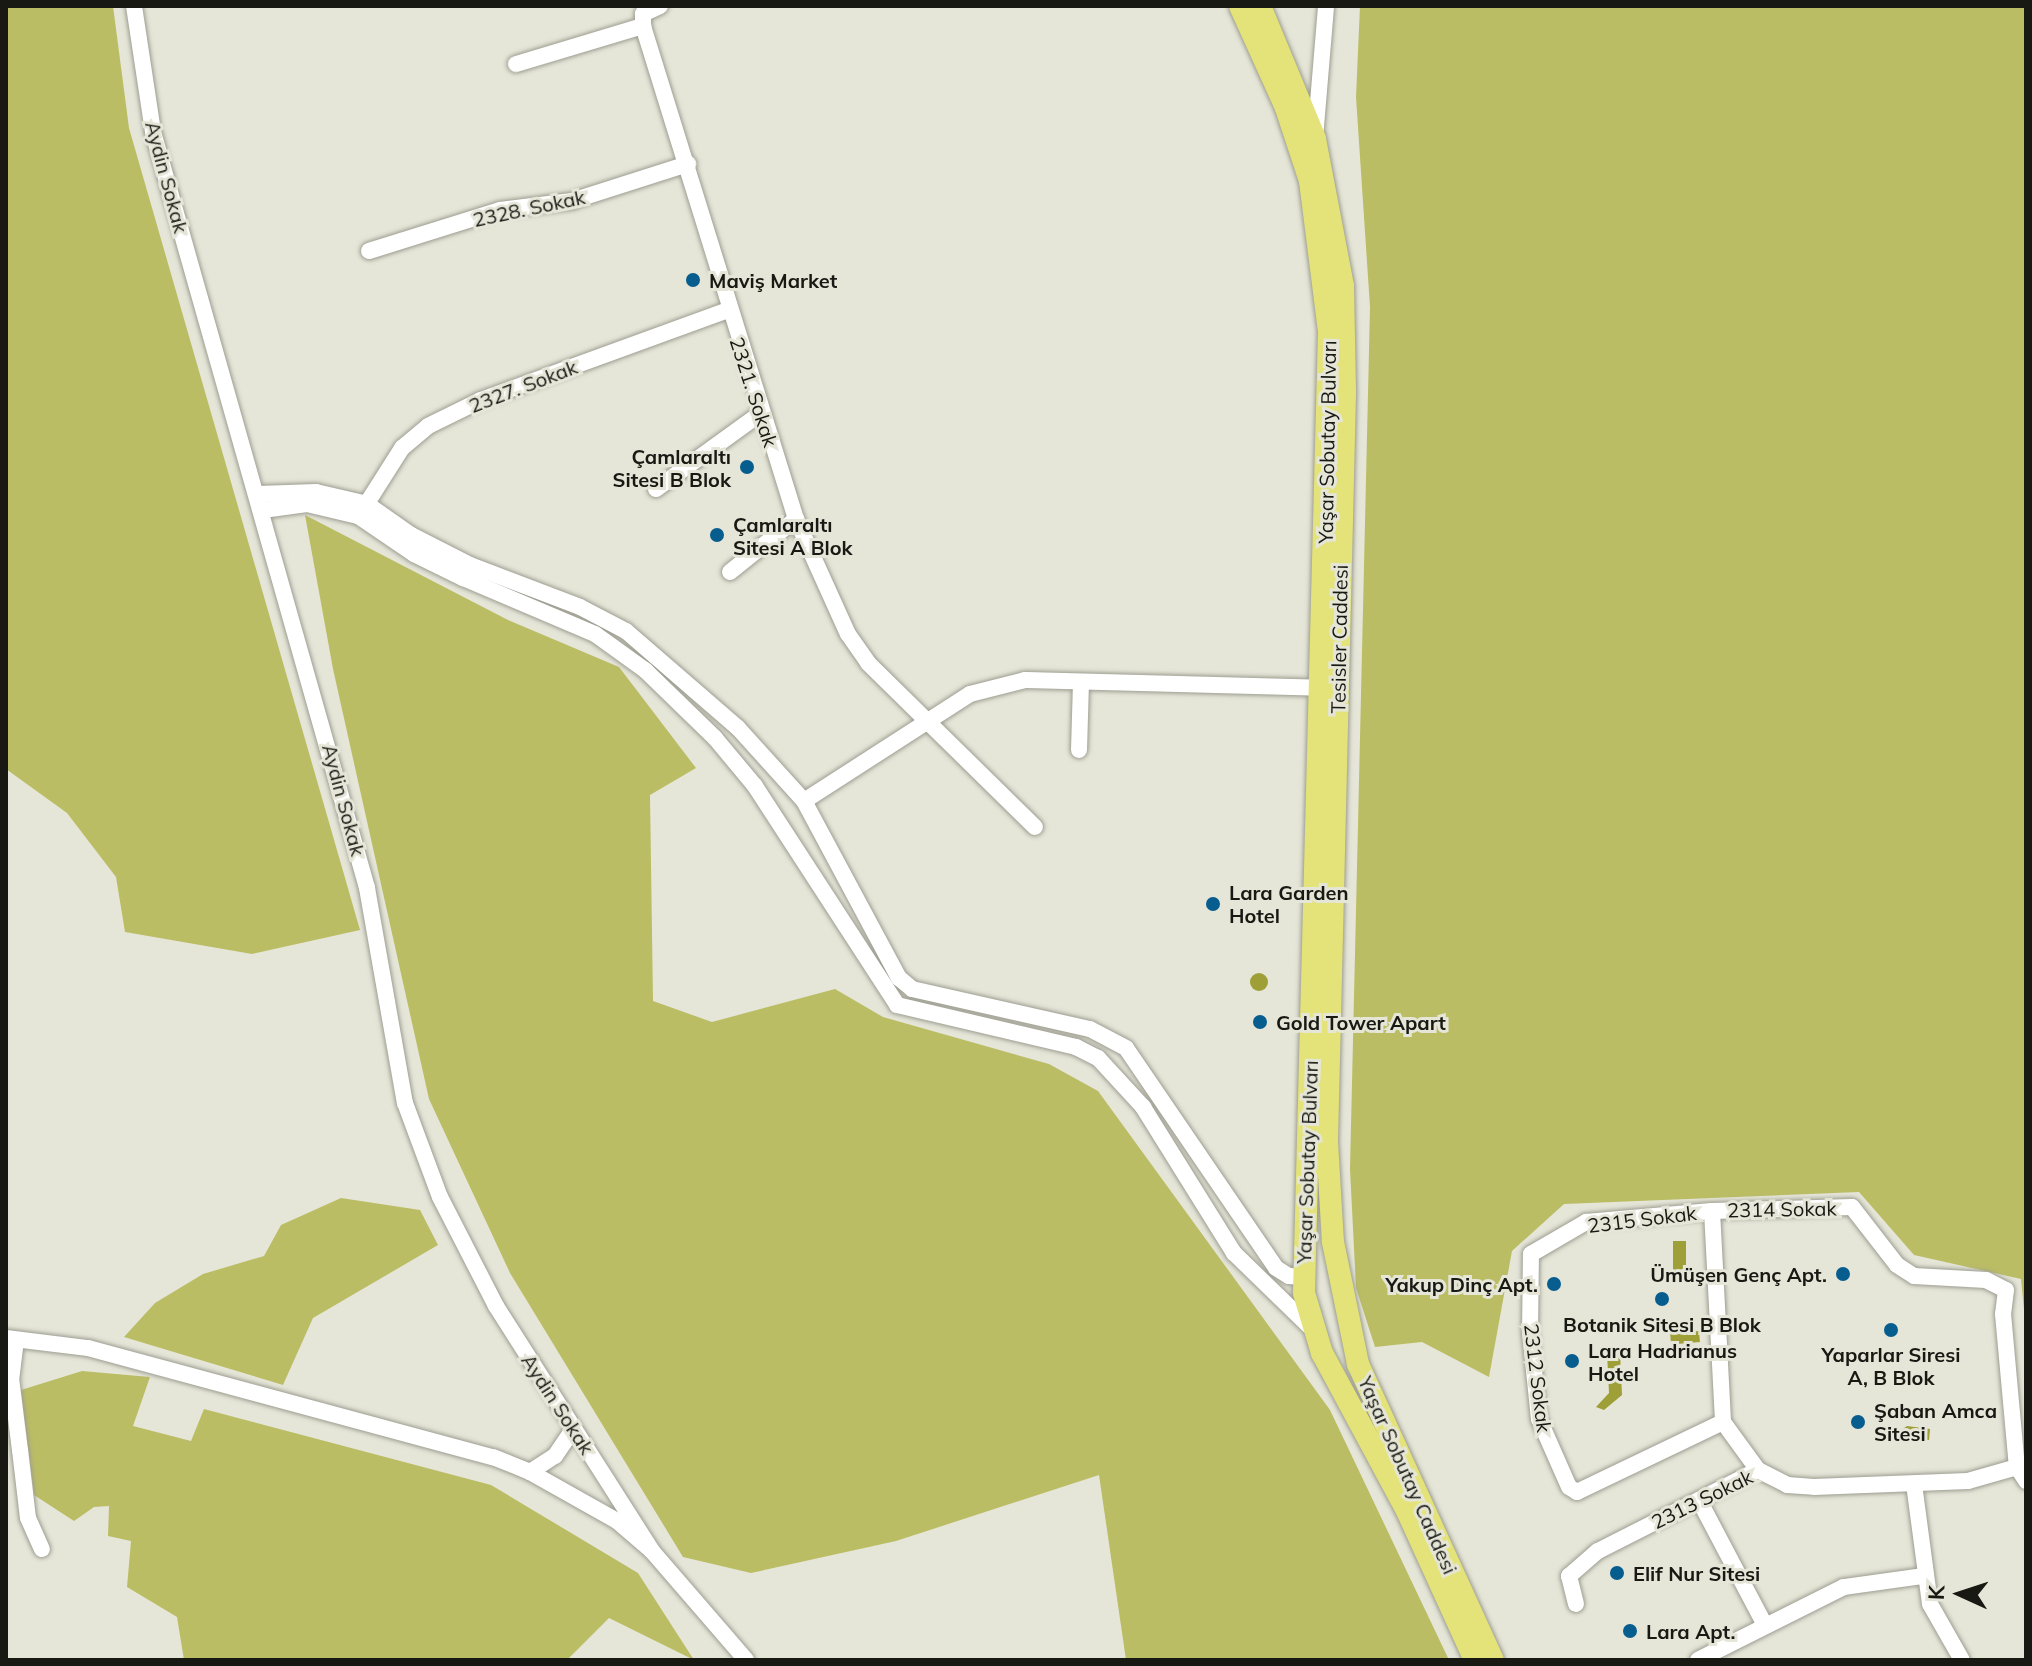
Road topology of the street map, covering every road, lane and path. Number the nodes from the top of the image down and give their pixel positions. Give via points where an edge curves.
1 (134, 6) edge
2 (660, 6) edge
3 (1240, 6) edge
4 (1260, 6) edge
5 (1326, 6) edge
6 (643, 26) junction
7 (516, 64) dead end
8 (1315, 139) junction
9 (688, 164) junction
10 (369, 251) dead end
11 (728, 310) junction
12 (761, 413) junction
13 (656, 489) dead end
14 (260, 502) junction
15 (363, 510) junction
16 (796, 519) junction
17 (730, 572) dead end
18 (1081, 682) junction
19 (1322, 688) junction
20 (927, 726) junction
21 (1079, 750) dead end
22 (804, 801) junction
23 (1035, 827) dead end
24 (1712, 1211) junction
25 (1531, 1254) joint
26 (1303, 1277) junction
27 (1339, 1285) junction
28 (1345, 1317) junction
29 (1310, 1327) junction
30 (11, 1339) edge
31 (2020, 1409) edge
32 (1723, 1422) junction
33 (573, 1429) junction
34 (1758, 1470) junction
35 (530, 1472) junction
36 (2021, 1474) edge
37 (1914, 1484) junction
38 (1699, 1500) junction
39 (42, 1549) dead end
40 (652, 1551) junction
41 (1923, 1576) junction
42 (1576, 1604) dead end
43 (1765, 1625) junction
44 (746, 1660) edge
45 (1475, 1660) edge
46 (1493, 1660) edge
47 (1698, 1660) edge
48 (1962, 1660) edge

1 - 14 street, Aydin Sokak via 153,132
2 - 6 street via 643,14
3 - 19 main road, Yaşar Sobutay Bulvarı via 1299,144 1326,278 1329,399
4 - 8 main road, Tesisler Caddesi
5 - 8 street
6 - 7 street
6 - 9 street, 2321. Sokak
8 - 27 main road, Tesisler Caddesi via 1335,230 1346,341 1327,1142
9 - 10 street, 2328. Sokak via 572,201 500,210
9 - 11 street, 2321. Sokak
11 - 12 street, 2321. Sokak
11 - 15 street, 2327. Sokak via 481,400 428,426 402,448
12 - 13 street
12 - 16 street, 2321. Sokak
14 - 15 street
14 - 33 street, Aydin Sokak via 367,888 405,1103 447,1211 496,1306
15 - 22 street via 470,565 580,607 626,631 738,728
15 - 29 street via 414,554 595,634 645,670 715,738 755,786 897,1005 1076,1047 1098,1058 1143,1107 1234,1253
16 - 17 street
16 - 20 street, 2321. Sokak via 848,634
18 - 19 street
18 - 20 street via 1025,680 970,694
18 - 21 street
19 - 26 main road, Yaşar Sobutay Bulvarı
20 - 22 street
20 - 23 street, 2321. Sokak
22 - 26 street via 899,978 912,989 1090,1029 1126,1048 1276,1268
24 - 25 street, 2315 Sokak via 1586,1222
24 - 31 street, 2314 Sokak via 1852,1207 1897,1265 1914,1276 1997,1282 2006,1290 2003,1314
24 - 32 street
25 - 32 street, 2312 Sokak via 1530,1332 1539,1419 1569,1487 1577,1492
26 - 27 main road via 1331,1278
26 - 29 main road, Yaşar Sobutay Bulvarı
27 - 28 main road, Yaşar Sobutay Caddesi
28 - 29 main road via 1333,1328
28 - 46 main road, Yaşar Sobutay Caddesi via 1358,1364
29 - 45 main road, Yaşar Sobutay Bulvarı via 1407,1511
30 - 35 street via 88,1348 493,1457
30 - 39 street via 28,1518
31 - 36 street, 2314 Sokak
32 - 34 street
33 - 35 street via 555,1456
33 - 40 street, Aydin Sokak via 639,1523
34 - 37 street, 2313 Sokak via 1787,1485
34 - 38 street, 2313 Sokak
35 - 40 street via 617,1521
36 - 37 street, 2313 Sokak
37 - 41 street
38 - 42 street, 2313 Sokak via 1598,1551 1569,1576
38 - 43 street
40 - 44 street
41 - 43 street via 1844,1587
41 - 48 street via 1930,1604
43 - 47 street

